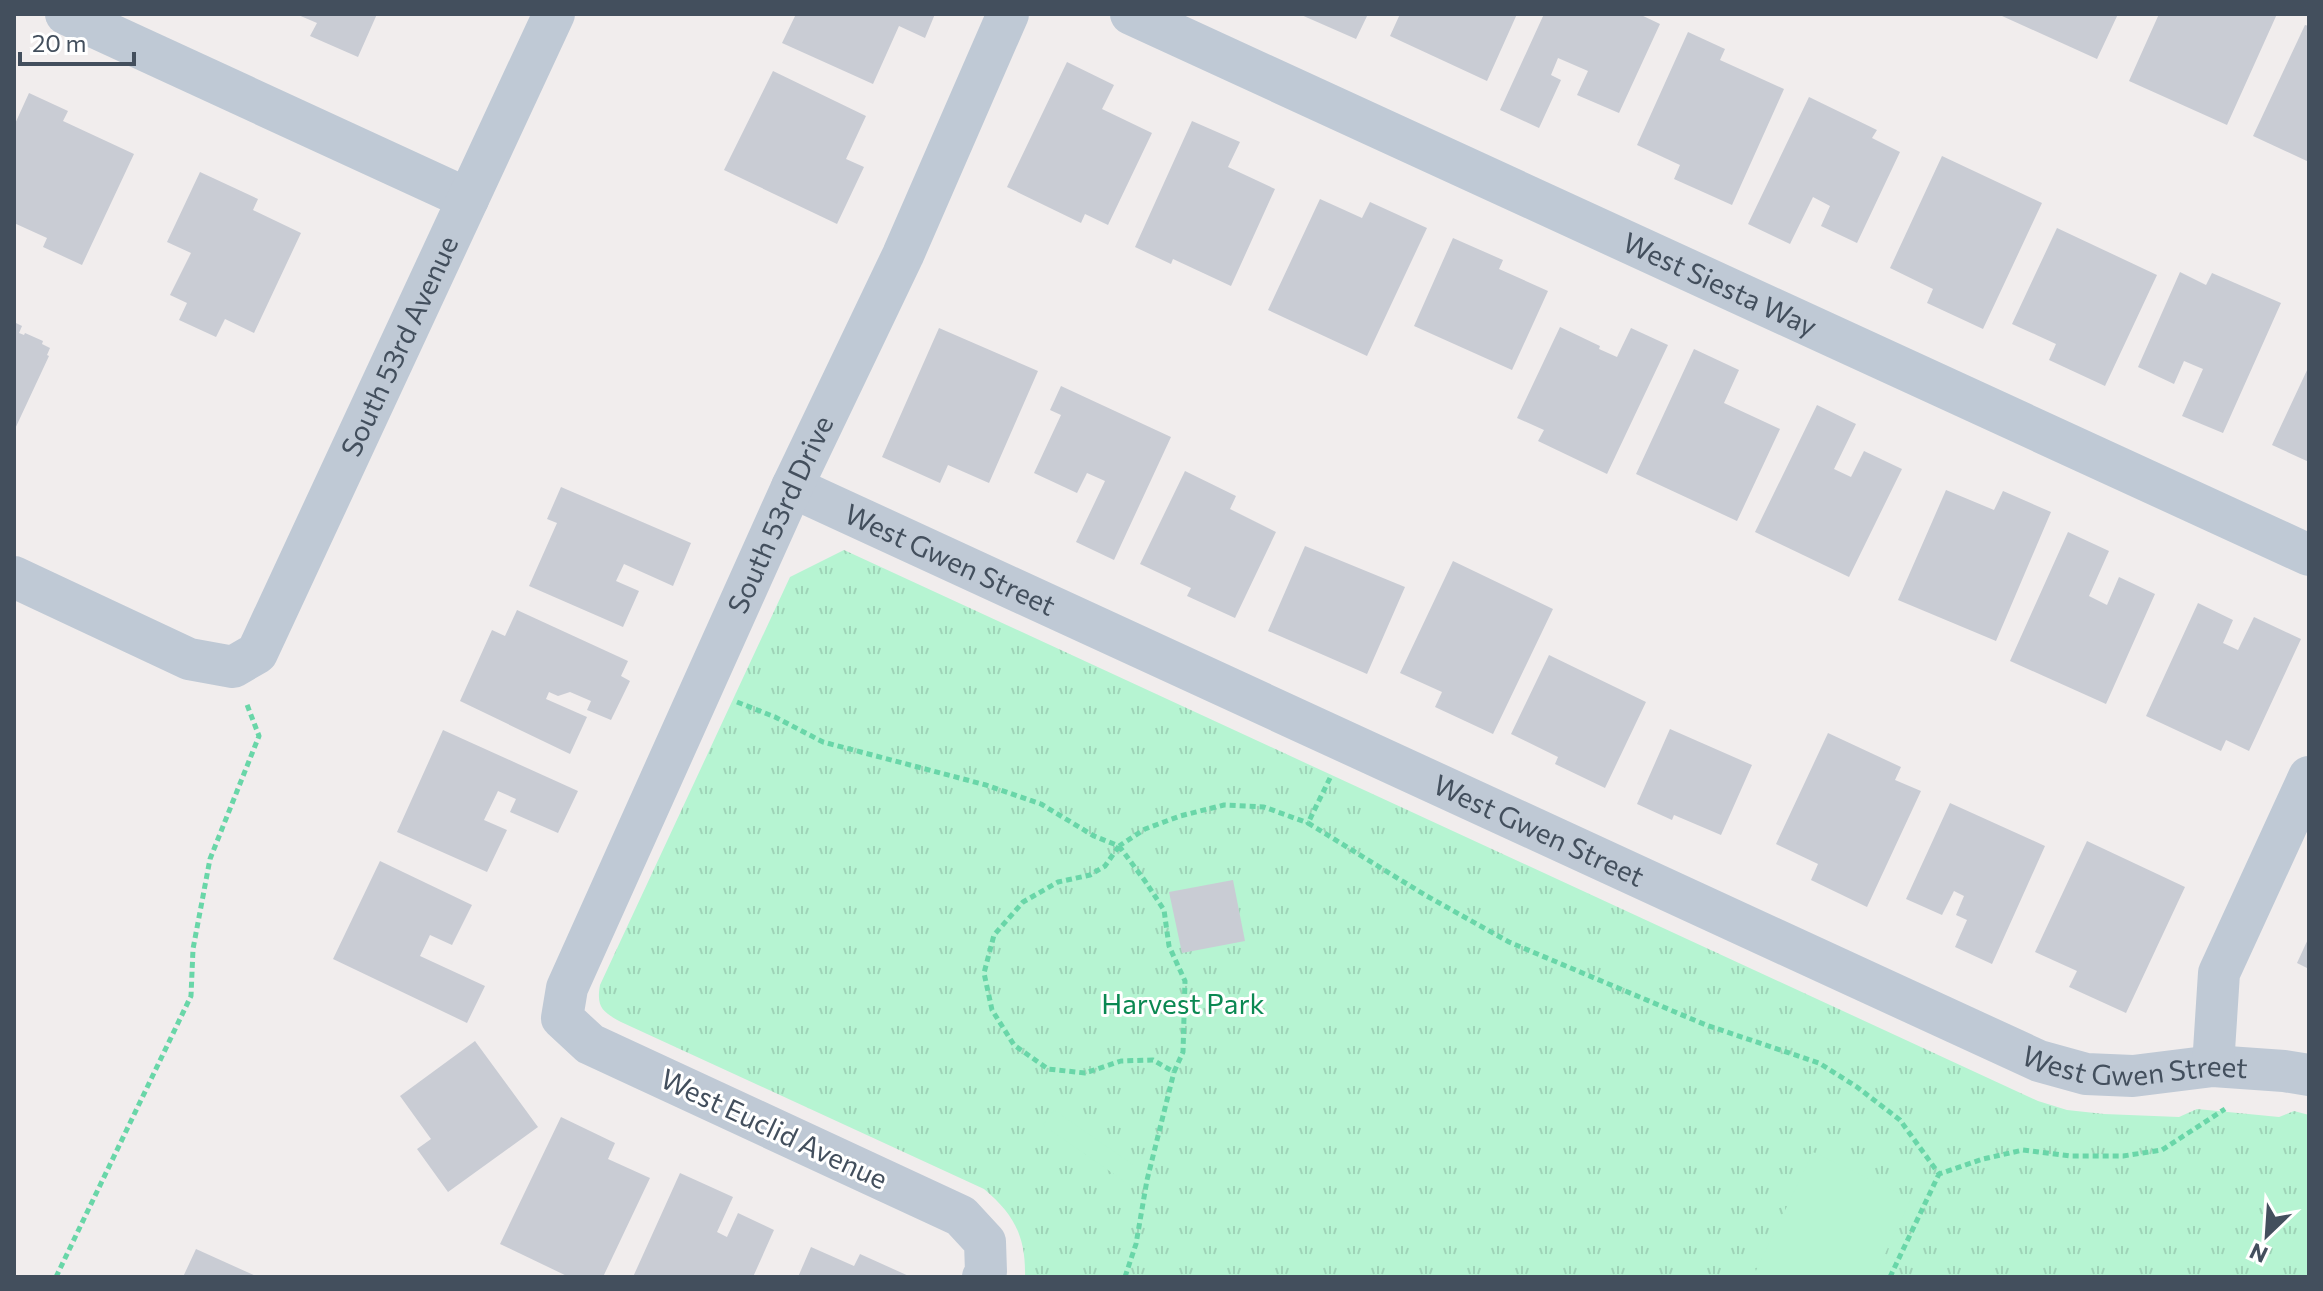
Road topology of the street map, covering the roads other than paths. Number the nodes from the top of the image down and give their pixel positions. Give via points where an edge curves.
1 (66, 14) edge
2 (554, 14) edge
3 (1008, 14) edge
4 (1131, 14) edge
5 (468, 199) junction
6 (792, 487) junction
7 (2309, 555) edge
8 (14, 577) edge
9 (2309, 777) edge
10 (562, 1018) joint
11 (2213, 1066) junction
12 (2309, 1075) edge
13 (984, 1259) edge

1 - 5 street
2 - 5 street, South 53rd Avenue
3 - 6 street, South 53rd Drive via 903,255
4 - 7 street, West Siesta Way
5 - 8 street, South 53rd Avenue via 257,653 233,667 189,659
6 - 10 street, South 53rd Drive via 567,988
6 - 11 street, West Gwen Street via 2039,1061 2086,1074 2133,1076
9 - 11 street via 2219,973
10 - 13 street, West Euclid Avenue via 590,1044 961,1216
11 - 12 street, West Gwen Street

